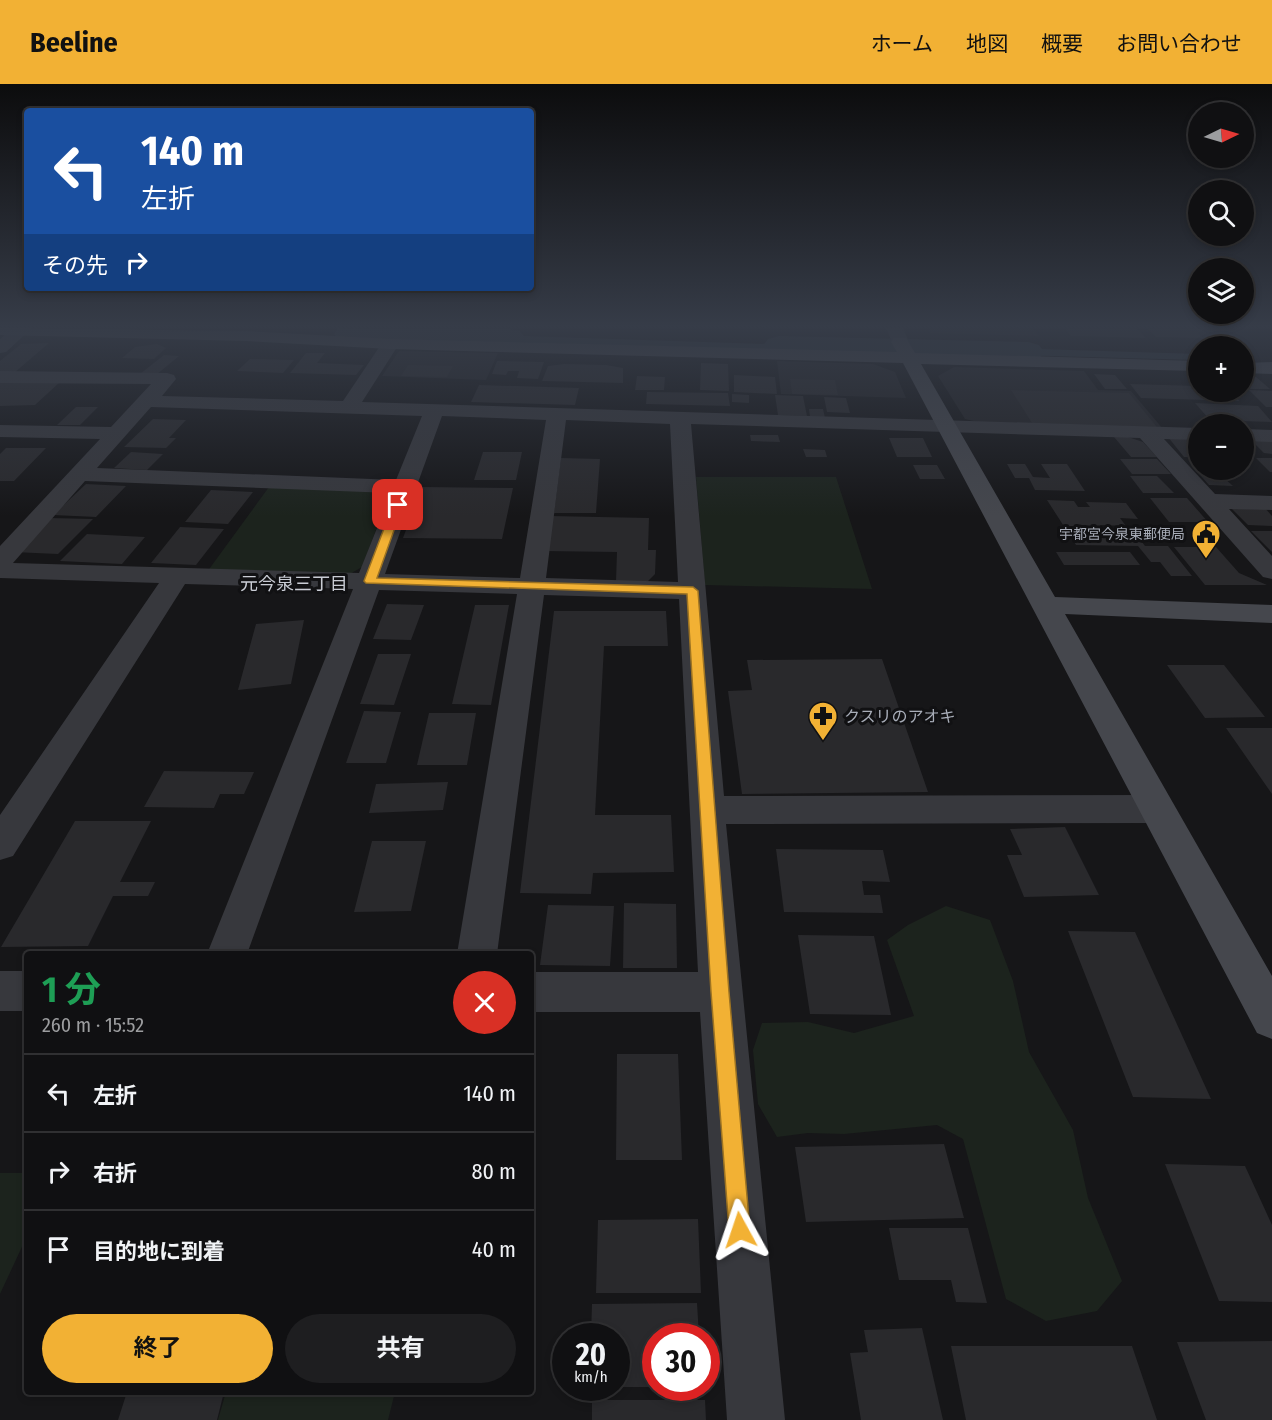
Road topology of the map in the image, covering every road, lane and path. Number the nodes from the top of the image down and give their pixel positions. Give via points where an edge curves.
1 (157, 390) edge
2 (359, 390) edge
3 (929, 390) edge
4 (147, 402) junction
5 (348, 408) junction
6 (434, 411) junction
7 (557, 415) junction
8 (680, 419) junction
9 (946, 426) junction
10 (0, 431) edge
11 (1146, 432) junction
12 (117, 433) junction
13 (1188, 434) edge
14 (1254, 435) edge
15 (1272, 436) edge
16 (80, 474) junction
17 (405, 487) junction
18 (1207, 501) junction
19 (1272, 503) edge
20 (0, 561) edge
21 (0, 570) edge
22 (1272, 571) edge
23 (177, 575) junction
24 (370, 581) junction
25 (531, 586) junction
26 (693, 591) junction
27 (1045, 605) junction
28 (1272, 614) edge
29 (1157, 809) junction
30 (708, 810) junction
31 (0, 845) edge
32 (227, 951) edge
33 (477, 951) edge
34 (0, 991) edge
35 (24, 991) edge
36 (534, 992) edge
37 (720, 992) junction
38 (1272, 1018) edge
39 (756, 1420) edge

1 - 4 street
2 - 5 street
3 - 9 street
4 - 5 street
4 - 12 street
5 - 6 street
6 - 7 street
6 - 17 street
7 - 8 street
7 - 25 street
8 - 9 street
8 - 26 street
9 - 11 street
9 - 27 street
10 - 12 street
11 - 13 street
11 - 18 street
12 - 16 street
14 - 15 street
16 - 17 street
16 - 20 street
17 - 24 street
18 - 19 street
18 - 22 street
21 - 23 street
23 - 24 street
23 - 31 street
24 - 25 street
24 - 32 street
25 - 26 street
25 - 33 street
26 - 30 street
27 - 28 street
27 - 29 street
29 - 30 street
29 - 38 street
30 - 37 street
34 - 35 street
36 - 37 street
37 - 39 street

